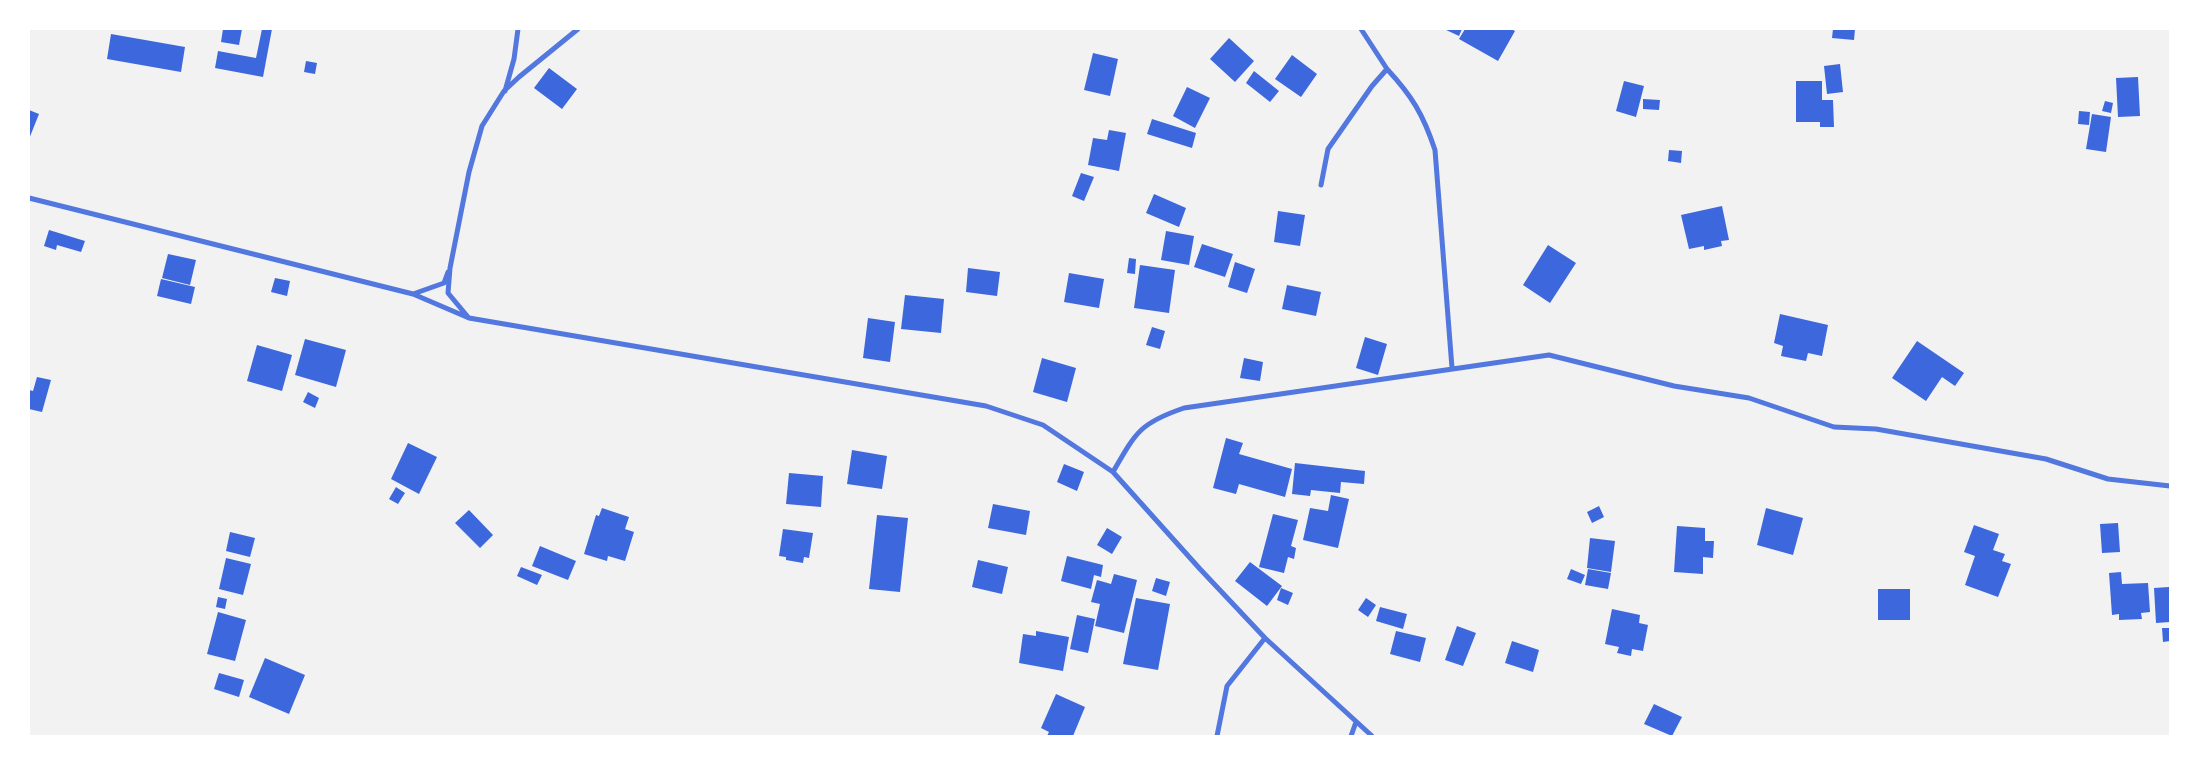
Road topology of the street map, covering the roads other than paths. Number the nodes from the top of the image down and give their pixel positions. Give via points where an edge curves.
1 (518, 29) edge
2 (578, 29) edge
3 (1361, 29) edge
4 (1387, 69) junction
5 (504, 92) junction
6 (1321, 185) dead end
7 (29, 198) edge
8 (450, 268) junction
9 (413, 294) junction
10 (469, 318) junction
11 (1452, 368) junction
12 (1113, 472) junction
13 (2170, 486) edge
14 (1265, 638) junction
15 (1356, 722) junction
16 (1217, 736) edge
17 (1351, 736) edge
18 (1372, 736) edge

1 - 5 street via 514,59
2 - 5 street
3 - 4 street
4 - 6 street via 1328,149
4 - 11 street via 1410,94 1436,150
5 - 8 street via 482,126 469,172
7 - 9 street
8 - 9 street via 444,283
8 - 10 street via 448,293
9 - 10 street
10 - 12 street via 986,406 1043,424
11 - 12 street via 1184,408 1157,417 1134,435
11 - 13 street via 1549,355 1674,386 1749,398 1834,427 1876,429 2046,459 2108,479
12 - 14 street
14 - 15 street
14 - 16 street via 1227,686
15 - 17 street
15 - 18 street

